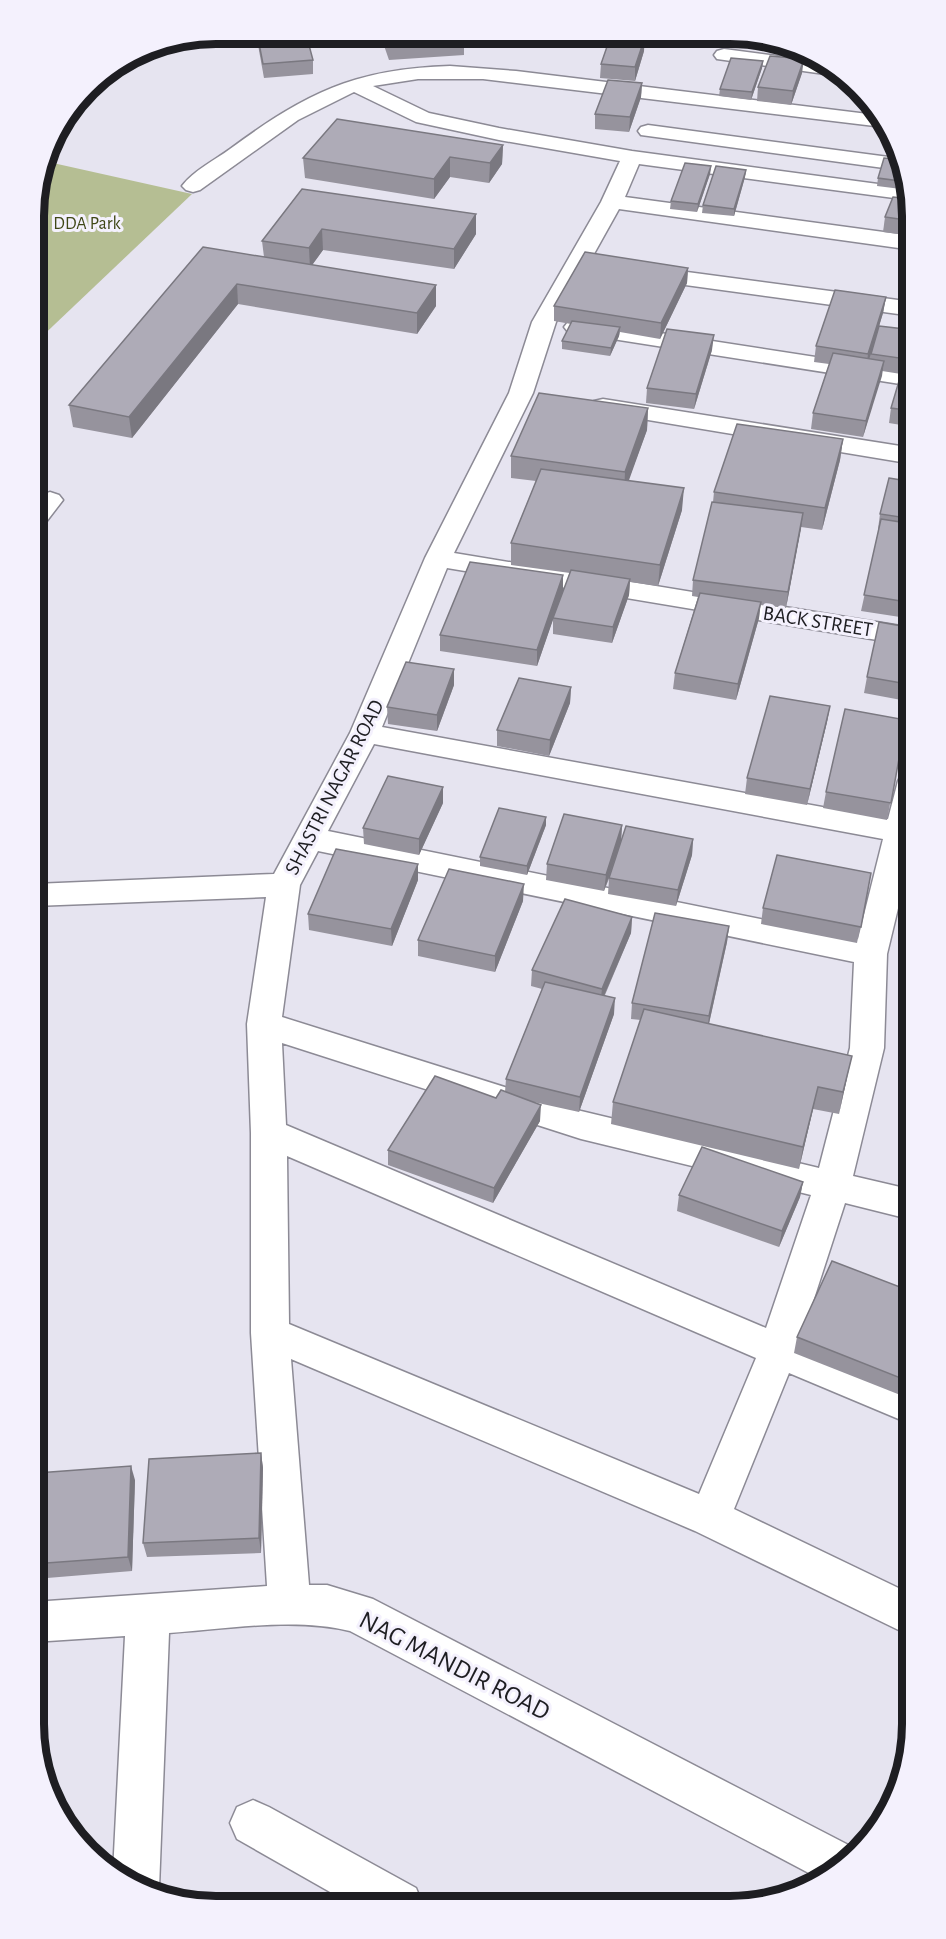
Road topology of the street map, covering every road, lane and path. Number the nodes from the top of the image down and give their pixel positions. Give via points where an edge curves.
1 (724, 55) dead end
2 (818, 67) edge
3 (354, 85) junction
4 (875, 121) edge
5 (648, 130) dead end
6 (632, 157) junction
7 (894, 163) edge
8 (193, 186) dead end
9 (900, 193) edge
10 (612, 202) junction
11 (902, 242) edge
12 (624, 270) edge
13 (902, 308) edge
14 (544, 322) junction
15 (902, 378) edge
16 (579, 402) edge
17 (902, 454) edge
18 (438, 558) junction
19 (902, 635) edge
20 (365, 733) junction
21 (309, 838) junction
22 (902, 852) edge
23 (284, 885) junction
24 (44, 895) edge
25 (872, 954) junction
26 (264, 1024) junction
27 (269, 1133) junction
28 (832, 1186) junction
29 (902, 1202) edge
30 (270, 1333) junction
31 (778, 1351) junction
32 (902, 1403) edge
33 (710, 1518) junction
34 (289, 1605) junction
35 (902, 1612) edge
36 (148, 1614) junction
37 (44, 1621) edge
38 (253, 1823) dead end
39 (833, 1861) edge
40 (137, 1877) edge
41 (383, 1896) edge

1 - 2 street
3 - 4 street via 424,72 468,74
3 - 6 street via 423,118
3 - 8 street via 290,116
5 - 7 street
6 - 9 street
6 - 10 street, SHASTRI NAGAR ROAD
10 - 11 street
10 - 14 street, SHASTRI NAGAR ROAD via 590,266
12 - 13 street
14 - 15 street
14 - 18 street, SHASTRI NAGAR ROAD via 532,395
16 - 17 street
18 - 19 street, BACK STREET
18 - 20 street, SHASTRI NAGAR ROAD
20 - 21 street, SHASTRI NAGAR ROAD
20 - 22 street
21 - 23 street, SHASTRI NAGAR ROAD
21 - 25 street
22 - 25 street
23 - 24 street, SHASTRI NAGAR ROAD
23 - 26 street
25 - 28 street via 867,1047
26 - 27 street
26 - 28 street via 581,1125
27 - 30 street
27 - 31 street
28 - 29 street
28 - 31 street
30 - 33 street
30 - 34 street
31 - 32 street
31 - 33 street
33 - 35 street
34 - 36 street, NAG MANDIR ROAD
34 - 39 street, NAG MANDIR ROAD via 327,1605 358,1613
36 - 37 street, NAG MANDIR ROAD
36 - 40 street
38 - 41 street

